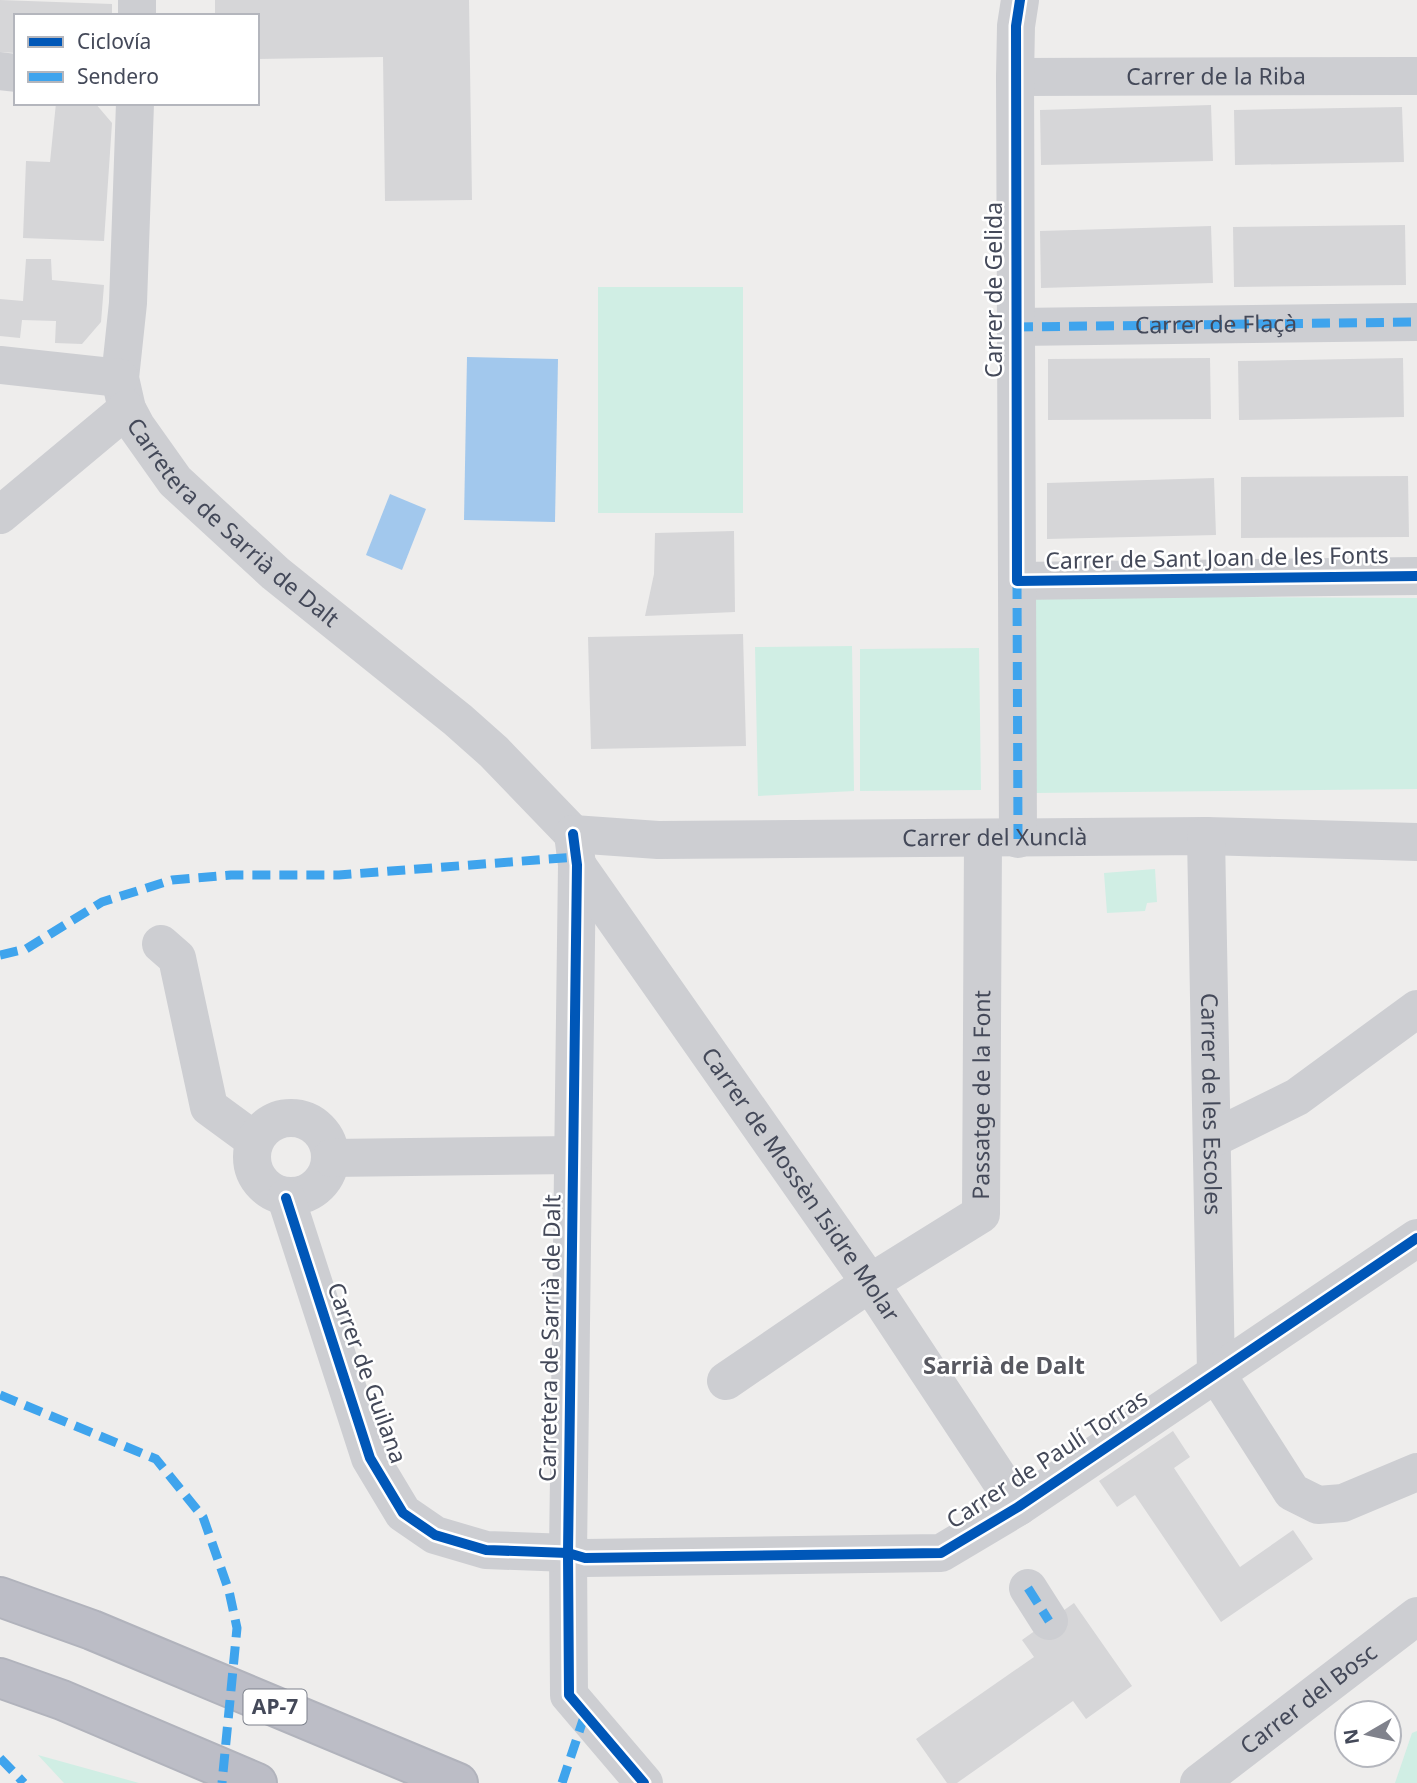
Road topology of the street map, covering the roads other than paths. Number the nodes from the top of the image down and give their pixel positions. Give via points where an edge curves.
1 (1020, 0) edge
2 (1417, 76) edge
3 (1015, 77) junction
4 (135, 105) edge
5 (1417, 322) edge
6 (1015, 327) junction
7 (0, 365) edge
8 (124, 393) junction
9 (0, 515) edge
10 (1417, 576) edge
11 (1017, 581) junction
12 (1206, 836) junction
13 (1001, 839) junction
14 (1417, 842) edge
15 (575, 850) junction
16 (160, 944) dead end
17 (1417, 1009) edge
18 (1212, 1139) junction
19 (254, 1140) junction
20 (573, 1155) junction
21 (331, 1158) junction
22 (286, 1198) junction
23 (1417, 1238) edge
24 (870, 1283) junction
25 (1216, 1373) junction
26 (726, 1381) dead end
27 (1417, 1472) edge
28 (1018, 1507) junction
29 (568, 1553) junction
30 (1028, 1588) dead end
31 (0, 1597) edge
32 (1417, 1616) edge
33 (1049, 1621) dead end
34 (0, 1678) edge
35 (257, 1783) edge
36 (458, 1783) edge
37 (644, 1783) edge
38 (1199, 1783) edge

1 - 3 street, Carrer de Gelida
2 - 3 street, Carrer de la Riba
3 - 6 street, Carrer de Gelida
4 - 8 street
5 - 6 street, Carrer de Flaçà
6 - 11 street, Carrer de Gelida
7 - 8 street
8 - 9 street
8 - 15 street, Carretera de Sarrià de Dalt via 136,426 175,481 275,573 467,728
10 - 11 street, Carrer de Sant Joan de les Fonts
11 - 13 street, Carrer de Gelida
12 - 13 street, Carrer del Xunclà
12 - 14 street, Carrer del Xunclà
12 - 18 street, Carrer de les Escoles
13 - 15 street, Carrer del Xunclà via 658,840
13 - 24 street, Passatge de la Font via 981,1214
15 - 20 street, Carretera de Sarrià de Dalt
15 - 24 street, Carrer de Mossèn Isidre Molar
16 - 19 street via 177,958 209,1107
17 - 18 street via 1297,1097
18 - 25 street, Carrer de les Escoles
19 - 21 street via 273,1120 300,1117 323,1132
19 - 22 street via 251,1165 263,1187
20 - 21 street
20 - 29 street, Carretera de Sarrià de Dalt
21 - 22 street via 325,1180 308,1194
22 - 29 street, Carrer de Guilana via 370,1458 403,1513 435,1535 486,1550
23 - 25 street, Carrer de Paulí Torras
24 - 26 street, Passatge de la Font
24 - 28 street, Carrer de Mossèn Isidre Molar
25 - 27 street via 1292,1492 1318,1505 1343,1503
25 - 28 street, Carrer de Paulí Torras
28 - 29 street, Carrer de Paulí Torras via 941,1553 585,1558
29 - 37 street, Carretera de Sarrià de Dalt via 569,1695
30 - 33 street
31 - 36 highway, AP-7 via 92,1630
32 - 38 street, Carrer del Bosc
34 - 35 highway

